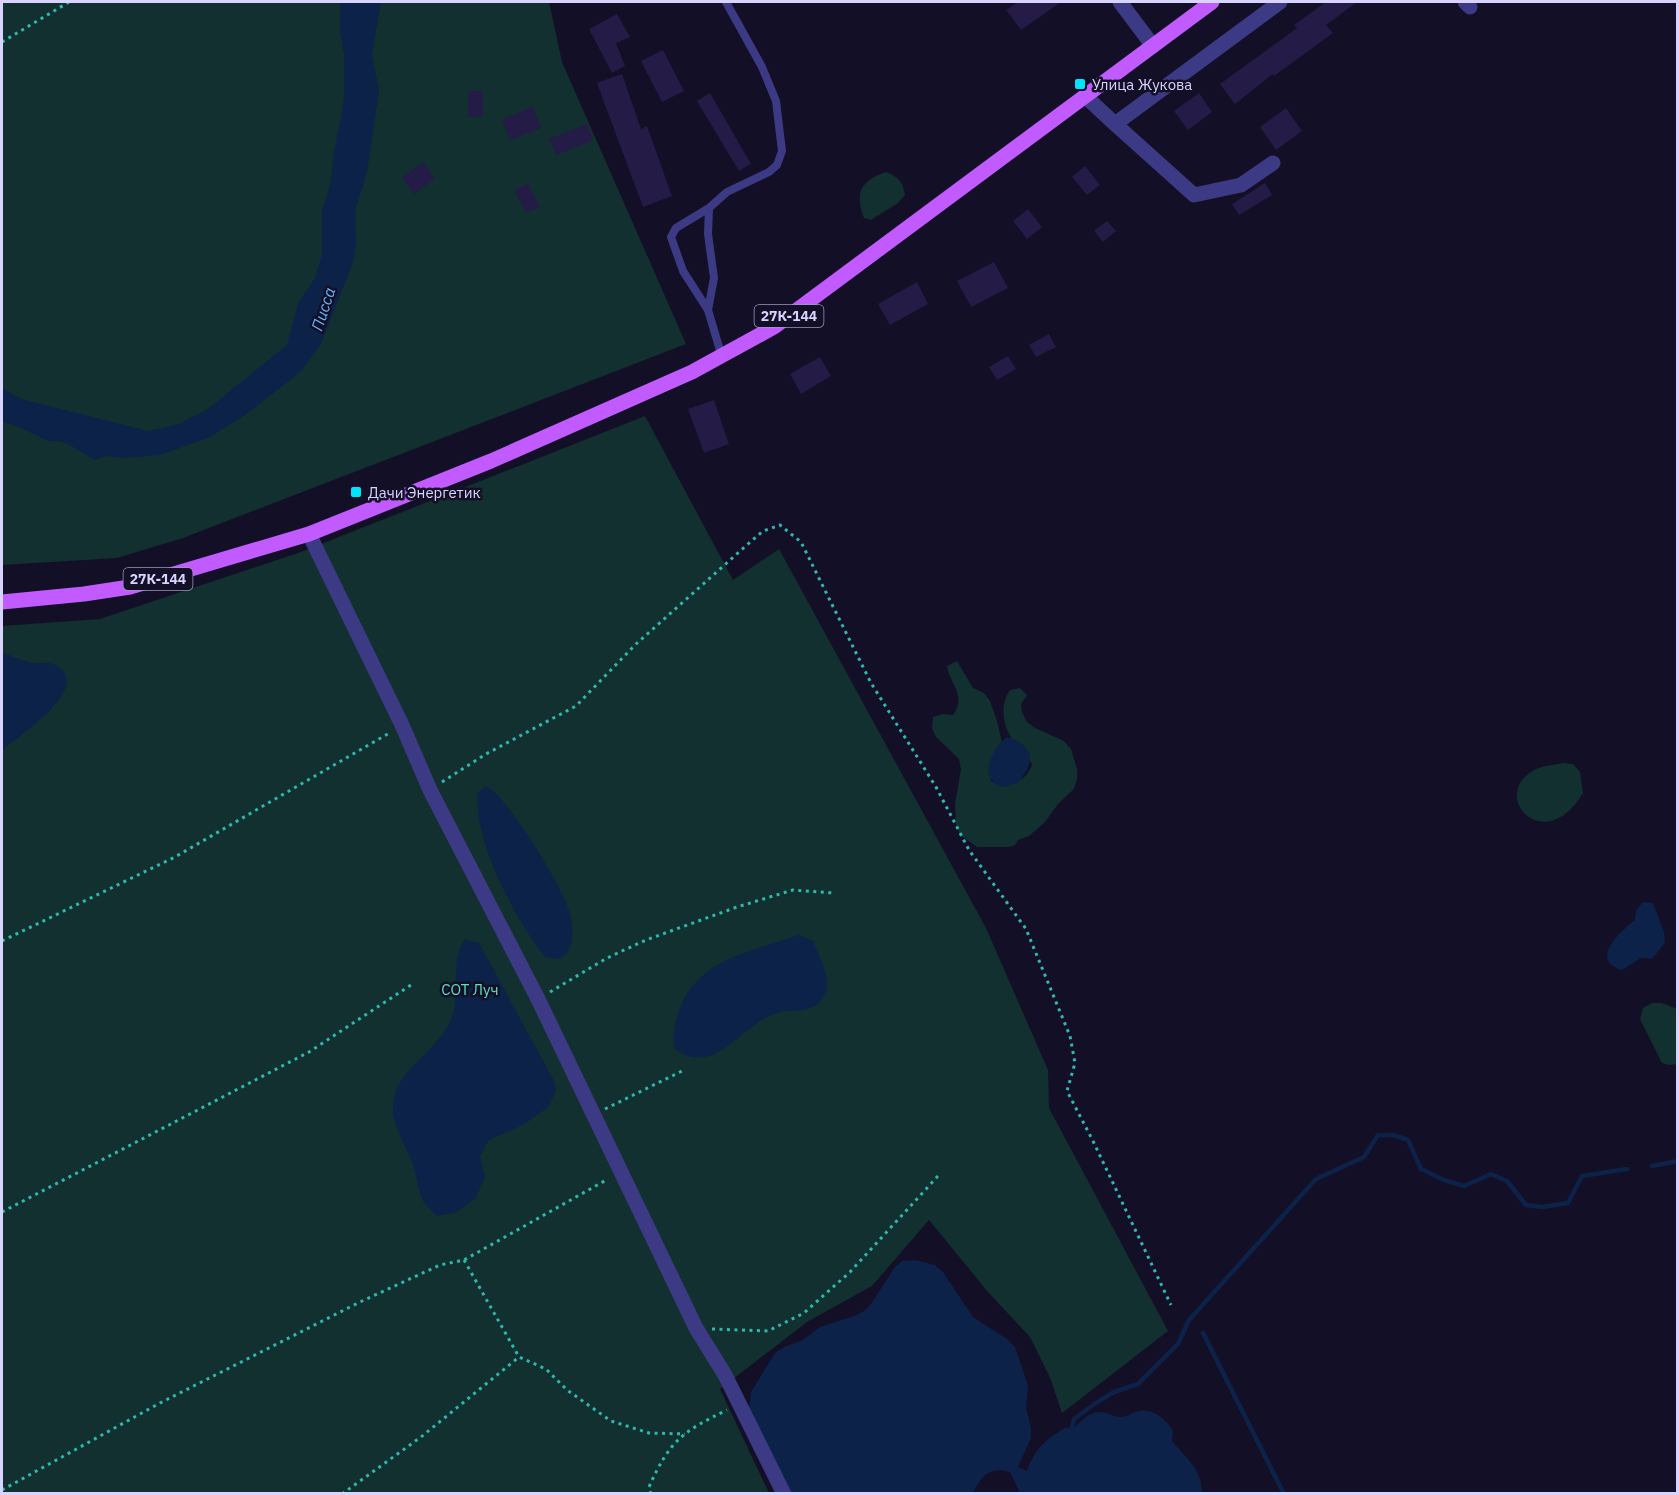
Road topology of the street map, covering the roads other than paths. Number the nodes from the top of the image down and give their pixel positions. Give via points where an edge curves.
1 (726, 2) edge
2 (1120, 2) edge
3 (1212, 2) edge
4 (1280, 2) edge
5 (1153, 46) junction
6 (1085, 96) junction
7 (1115, 124) junction
8 (1273, 163) dead end
9 (709, 208) junction
10 (708, 310) junction
11 (722, 357) junction
12 (309, 534) junction
13 (2, 602) edge
14 (784, 1494) edge

1 - 9 lane via 776,101 782,151 777,165 769,172 727,192
2 - 5 street
3 - 5 main road, 27К-144
4 - 7 street
5 - 6 main road, 27К-144
6 - 7 street
6 - 11 main road, 27К-144 via 774,327
7 - 8 street via 1194,195 1241,185
9 - 10 lane via 714,279
9 - 10 lane via 676,228 671,237 683,271
10 - 11 lane
11 - 12 main road, 27К-144 via 491,461
12 - 13 main road, 27К-144 via 130,587
12 - 14 street via 430,790 538,999 696,1328 725,1375

